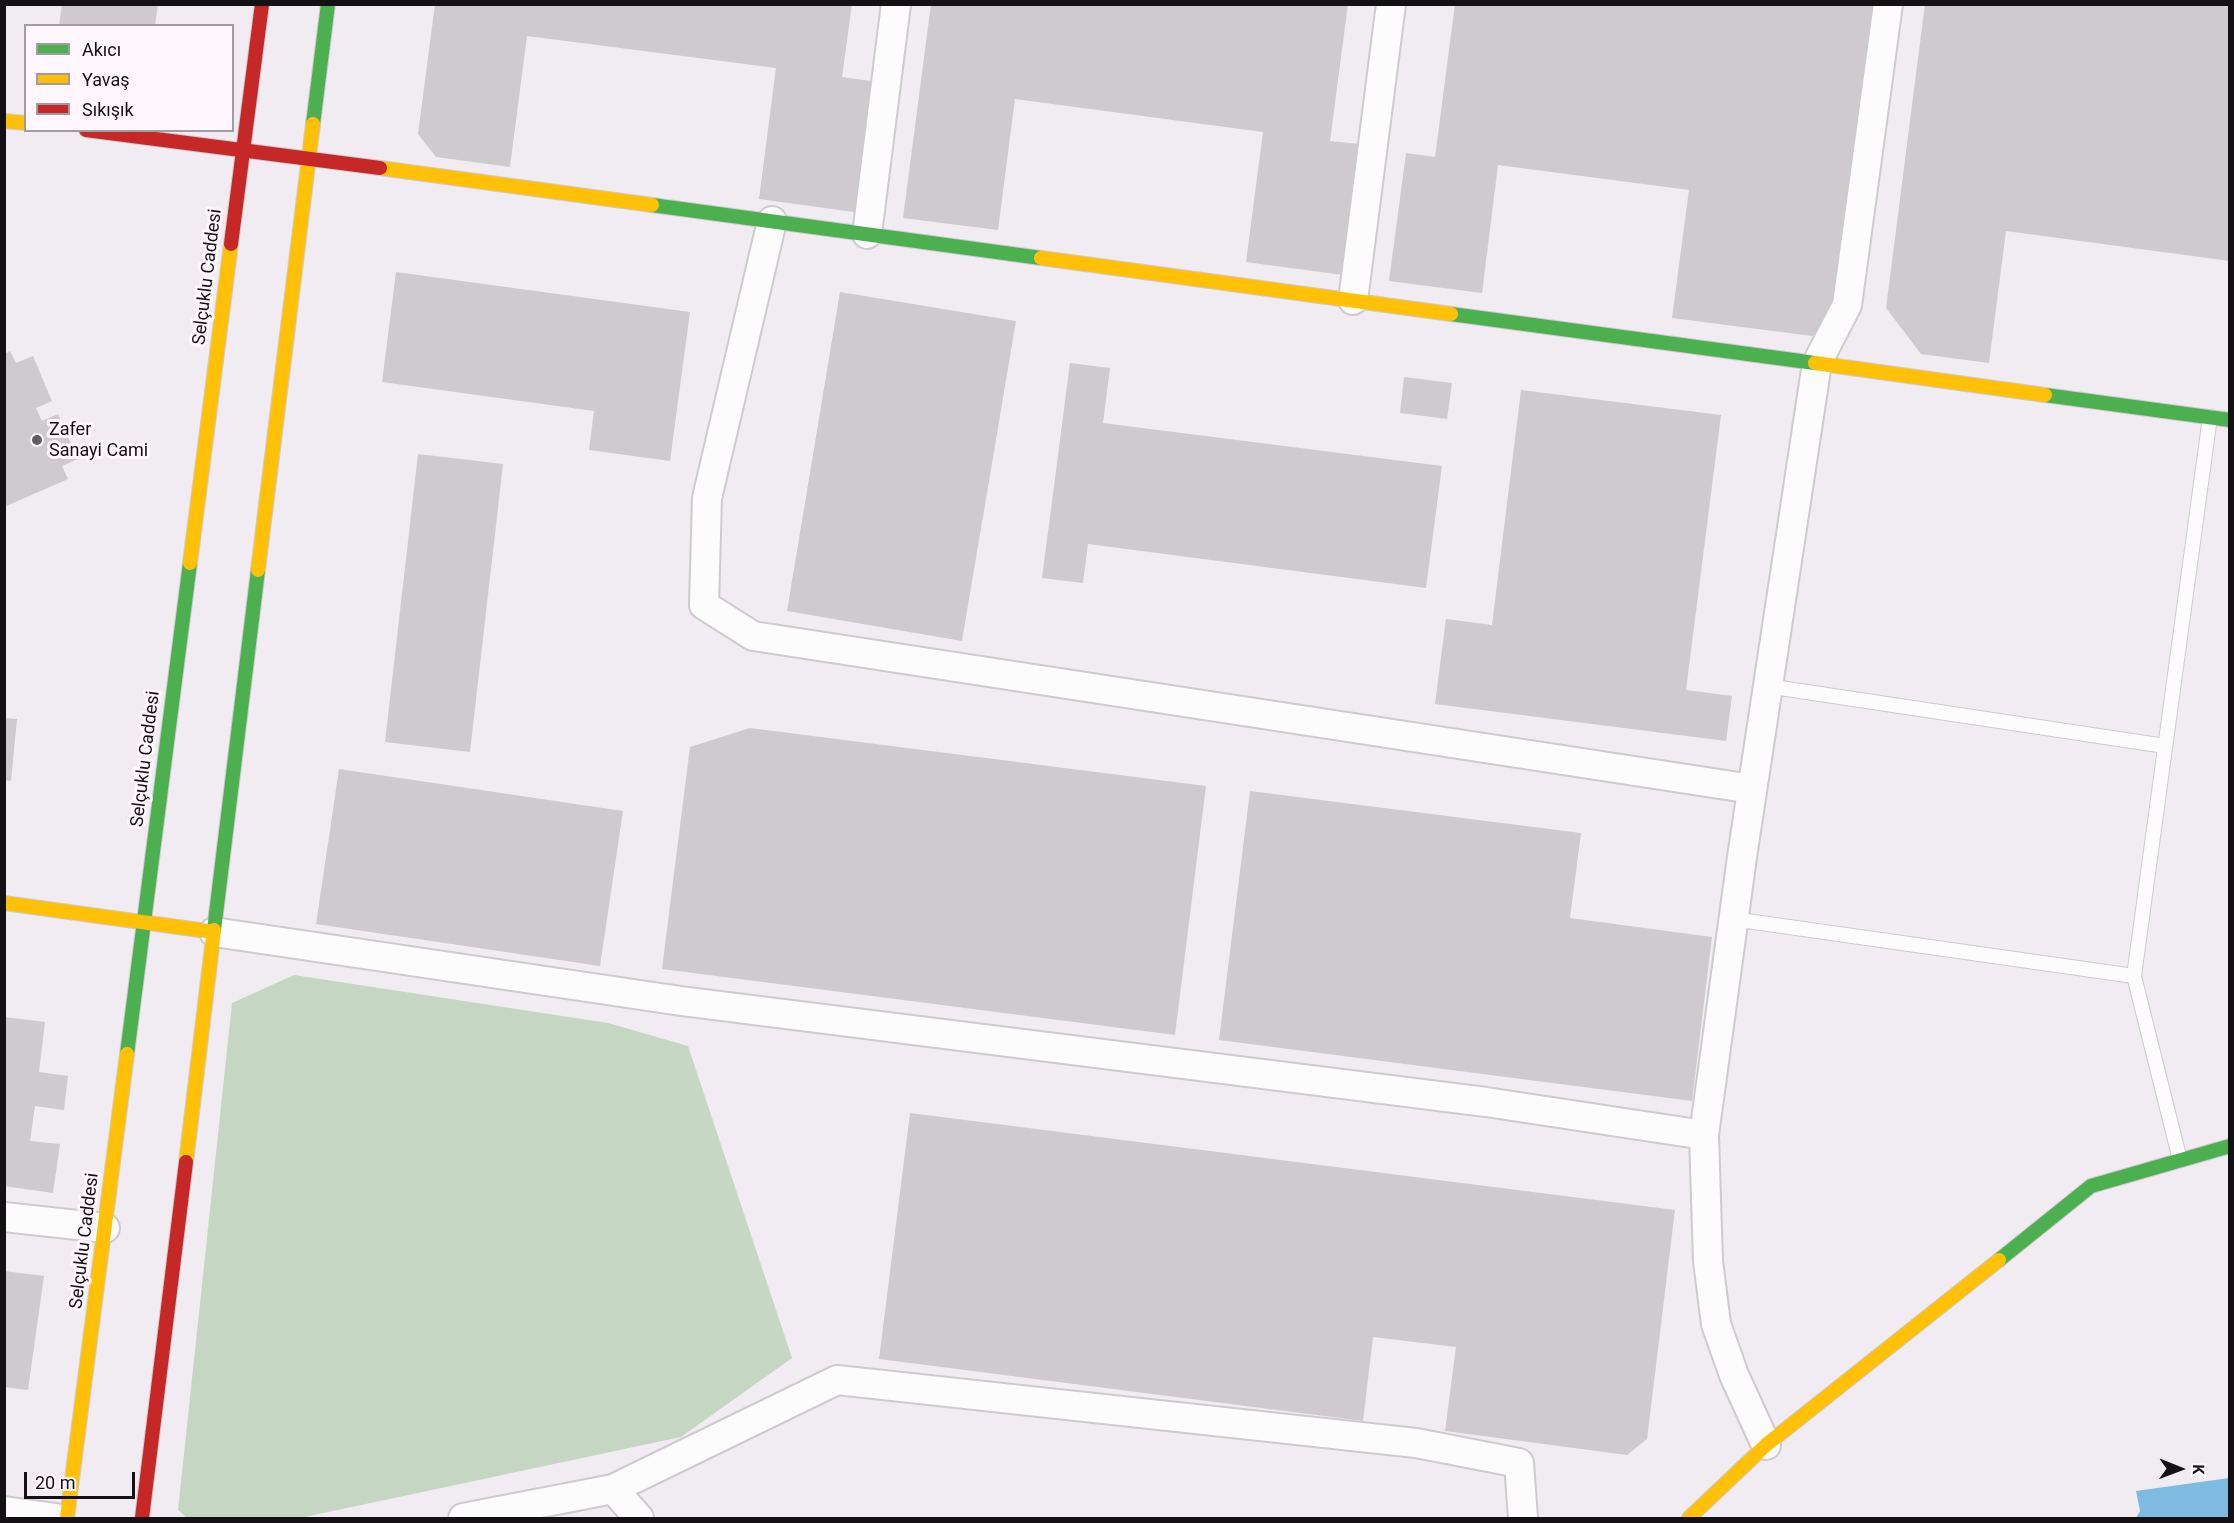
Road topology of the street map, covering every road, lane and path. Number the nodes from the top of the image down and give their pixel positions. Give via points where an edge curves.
1 (262, 4) edge
2 (328, 4) edge
3 (896, 4) edge
4 (1391, 4) edge
5 (1888, 4) edge
6 (4, 121) edge
7 (24, 123) edge
8 (102, 132) edge
9 (243, 150) junction
10 (309, 158) junction
11 (772, 221) junction
12 (867, 234) junction
13 (1353, 300) junction
14 (1817, 363) junction
15 (2210, 417) junction
16 (2229, 420) edge
17 (1767, 686) junction
18 (2165, 747) junction
19 (1752, 789) junction
20 (4, 903) edge
21 (1733, 919) junction
22 (144, 921) junction
23 (214, 932) junction
24 (2134, 976) junction
25 (1704, 1135) junction
26 (2229, 1146) edge
27 (2180, 1160) junction
28 (4, 1217) edge
29 (105, 1228) junction
30 (1766, 1445) junction
31 (614, 1489) junction
32 (4, 1511) edge
33 (56, 1518) edge
34 (67, 1518) edge
35 (142, 1518) edge
36 (463, 1518) edge
37 (639, 1518) edge
38 (1522, 1518) edge
39 (1689, 1518) edge

1 - 9 street, Selçuklu Caddesi
2 - 10 street
3 - 12 street
4 - 13 street
5 - 14 street via 1847,305
6 - 7 street
8 - 9 street
9 - 10 street
9 - 22 street, Selçuklu Caddesi
10 - 11 street
10 - 23 street
11 - 12 street
11 - 19 street via 707,498 704,604 753,636
12 - 13 street
13 - 14 street
14 - 15 street
14 - 17 street
15 - 16 street
15 - 18 lane
17 - 18 lane
17 - 19 street
18 - 24 lane
19 - 21 street
20 - 22 street
21 - 24 lane
21 - 25 street
22 - 23 street
22 - 29 street, Selçuklu Caddesi
23 - 25 street via 681,1001 1486,1102
23 - 35 street
24 - 27 lane
25 - 30 street via 1708,1262 1716,1324
26 - 27 street
27 - 30 street via 2091,1186
28 - 29 street
29 - 34 street, Selçuklu Caddesi
30 - 39 street
31 - 36 street
31 - 37 street
31 - 38 street via 837,1380 1416,1443 1519,1463
32 - 33 street

